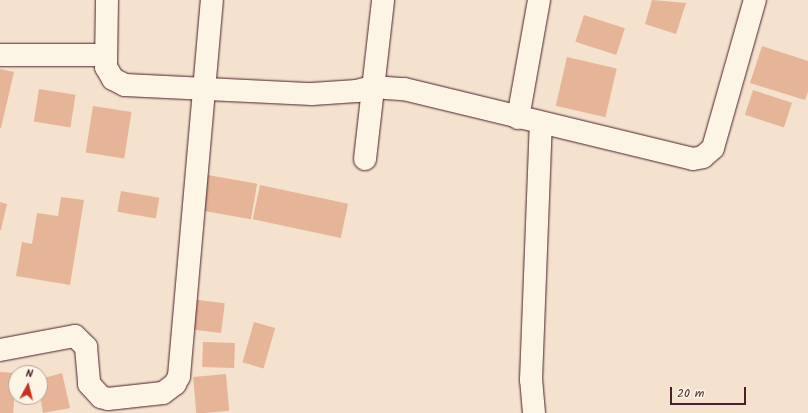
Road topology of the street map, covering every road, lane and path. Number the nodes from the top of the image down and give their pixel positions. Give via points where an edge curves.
1 (107, 0) edge
2 (212, 0) edge
3 (383, 0) edge
4 (539, 0) edge
5 (755, 0) edge
6 (0, 55) edge
7 (104, 55) junction
8 (372, 87) junction
9 (204, 90) junction
10 (518, 118) junction
11 (542, 124) junction
12 (365, 160) dead end
13 (0, 350) edge
14 (534, 413) edge

1 - 7 street
2 - 9 street
3 - 8 street
4 - 10 street
5 - 11 street via 714,145 703,157 690,159
6 - 7 street
7 - 9 street via 108,72 121,83
8 - 9 street via 357,92 312,94
8 - 10 street via 404,89
8 - 12 street
9 - 13 street via 179,376 174,387 163,393 108,399 101,397 89,384 86,347 75,336
10 - 11 street
11 - 14 street via 531,380

